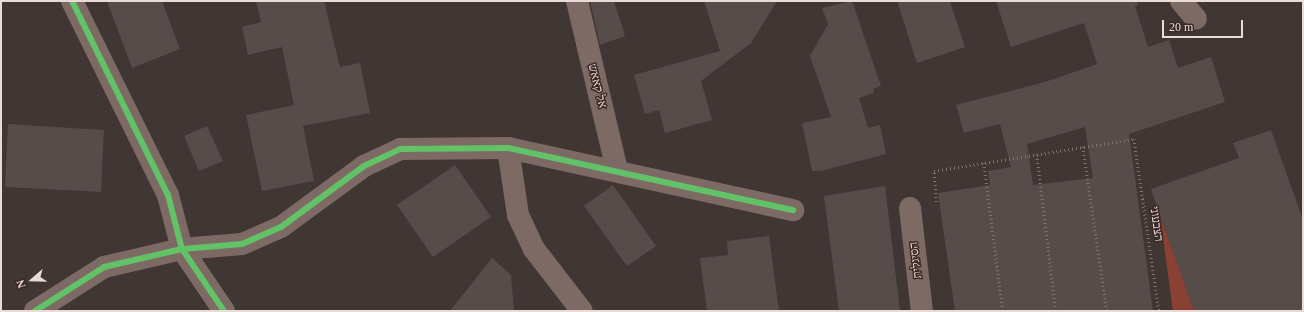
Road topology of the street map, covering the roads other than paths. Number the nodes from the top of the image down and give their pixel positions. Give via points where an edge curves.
1 (72, 1) edge
2 (576, 1) edge
3 (1182, 1) edge
4 (1196, 19) dead end
5 (508, 148) junction
6 (617, 170) junction
7 (910, 208) dead end
8 (793, 210) dead end
9 (182, 249) junction
10 (35, 311) edge
11 (224, 311) edge
12 (582, 311) edge
13 (922, 311) edge

1 - 9 street via 168,195
2 - 6 street, אל קאאש
3 - 4 street
5 - 6 street
5 - 9 street via 400,149 364,166 282,227 242,244
5 - 12 street via 518,216 534,249
6 - 8 street
7 - 13 street, הסיגלית
9 - 10 street via 104,267
9 - 11 street

